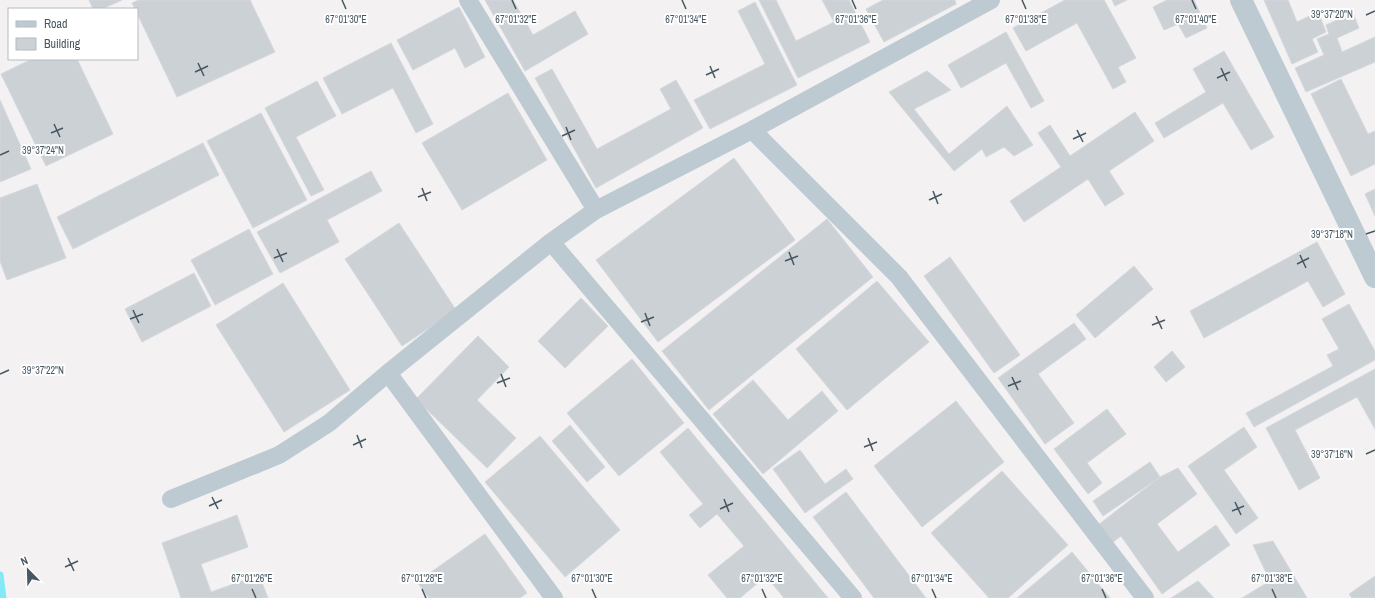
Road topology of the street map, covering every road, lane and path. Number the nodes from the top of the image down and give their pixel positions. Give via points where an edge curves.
1 (468, 0) edge
2 (991, 0) edge
3 (1241, 0) edge
4 (752, 130) junction
5 (596, 210) junction
6 (551, 242) junction
7 (1375, 277) edge
8 (388, 373) junction
9 (171, 499) dead end
10 (554, 598) edge
11 (853, 598) edge
12 (1145, 598) edge

1 - 5 street
2 - 4 street
3 - 7 street
4 - 5 street
4 - 12 street via 899,277
5 - 6 street
6 - 8 street
6 - 11 street
8 - 9 street via 329,423 279,454
8 - 10 street

